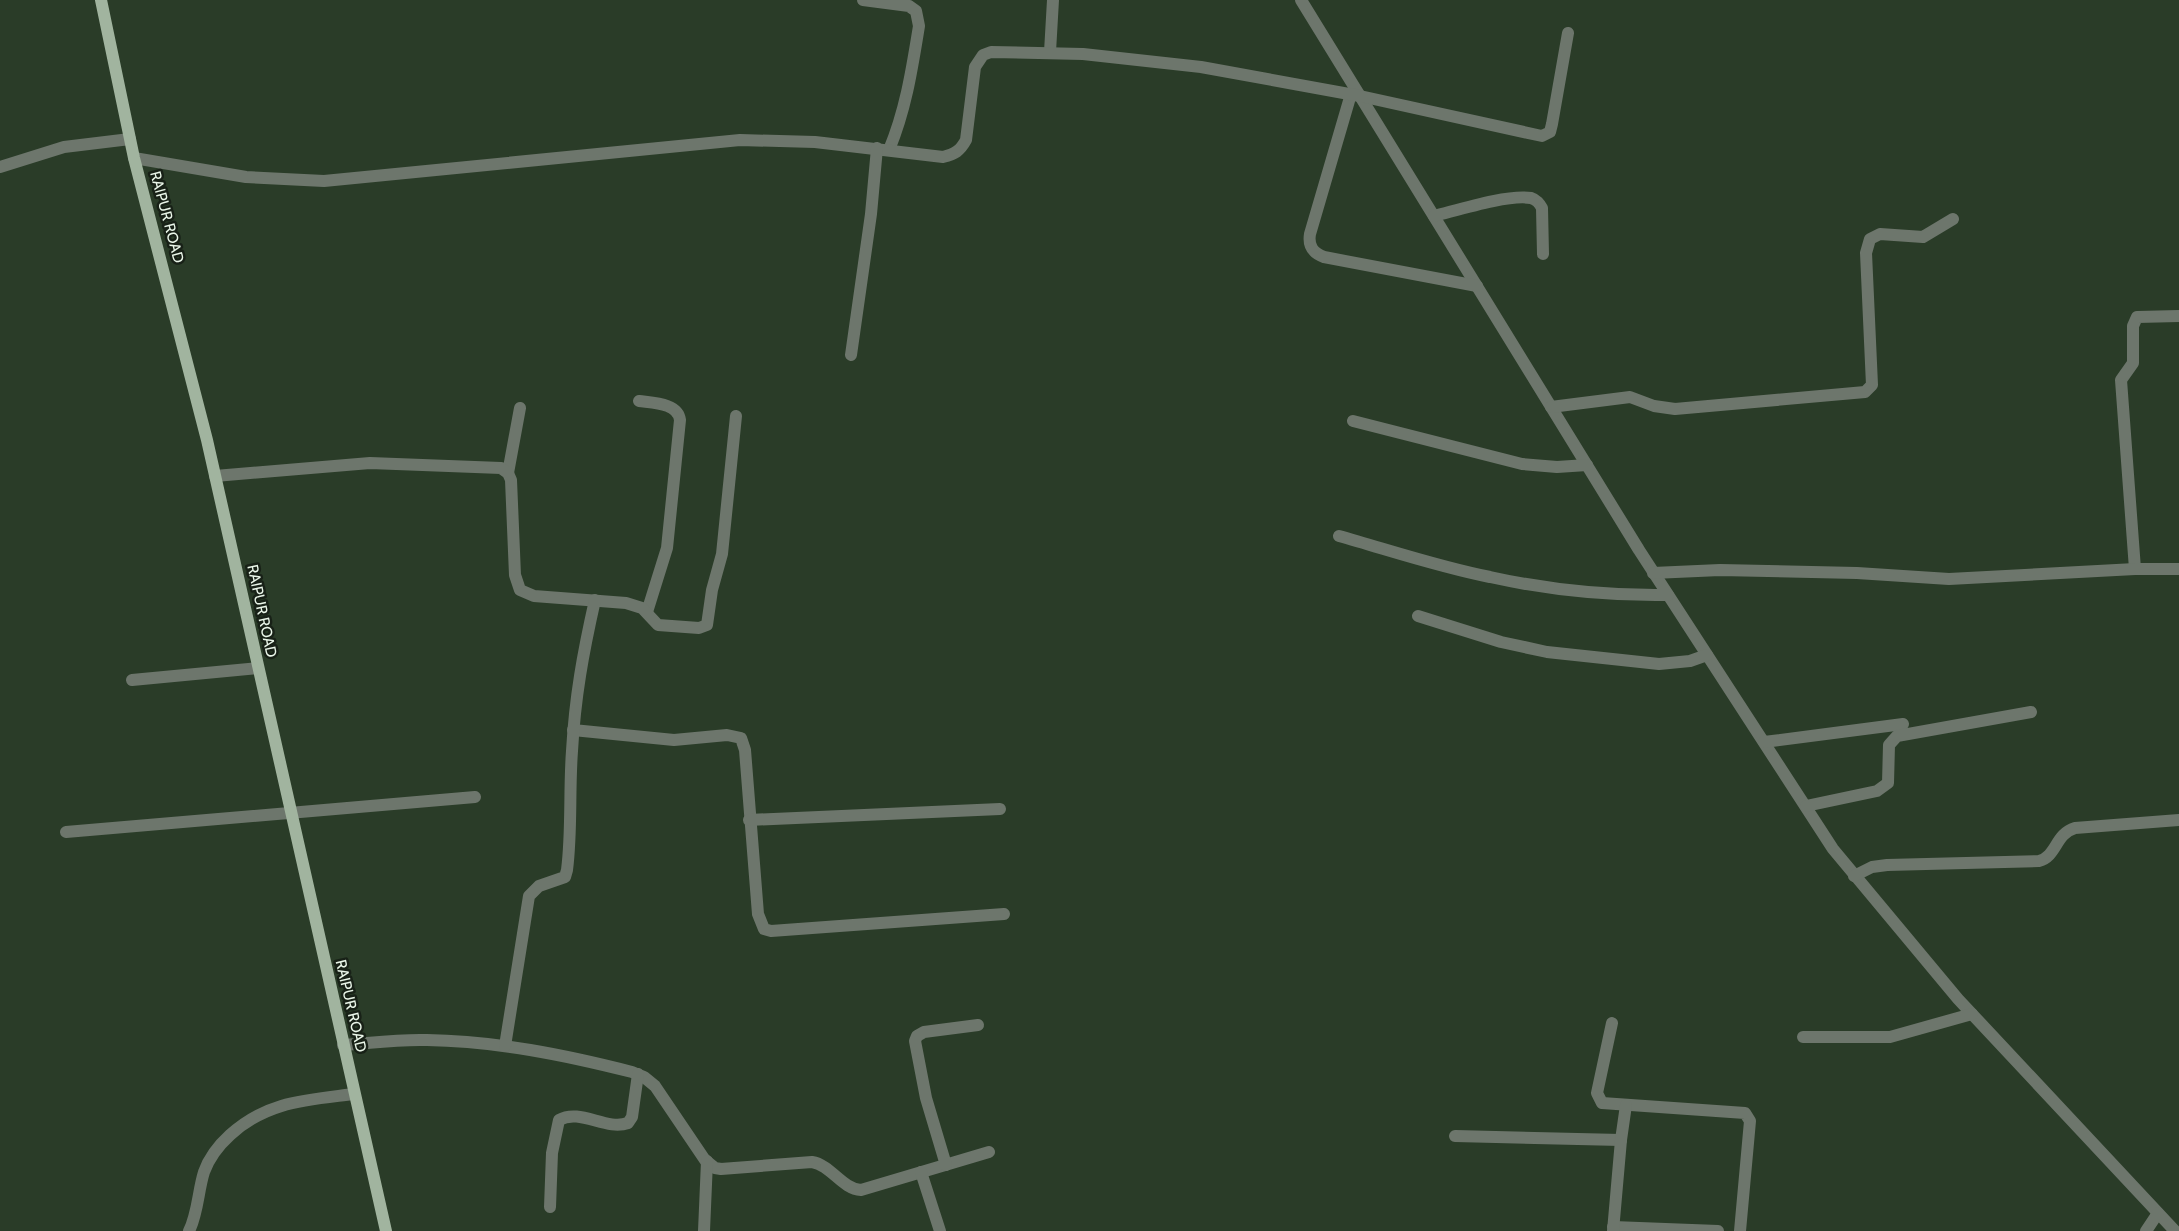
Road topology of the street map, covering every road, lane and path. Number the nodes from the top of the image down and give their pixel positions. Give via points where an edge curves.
1 (101, 0) edge
2 (863, 0) edge
3 (1053, 0) edge
4 (1302, 0) edge
5 (1568, 33) dead end
6 (1050, 52) junction
7 (1355, 95) junction
8 (130, 139) junction
9 (883, 149) junction
10 (134, 158) junction
11 (0, 167) edge
12 (1434, 216) junction
13 (1953, 219) dead end
14 (1543, 254) dead end
15 (1477, 286) junction
16 (2179, 316) edge
17 (851, 355) dead end
18 (639, 400) dead end
19 (1551, 407) junction
20 (520, 408) dead end
21 (736, 416) dead end
22 (1353, 421) dead end
23 (1587, 466) junction
24 (508, 473) junction
25 (215, 476) junction
26 (1339, 536) dead end
27 (2135, 569) junction
28 (2179, 569) edge
29 (1653, 573) junction
30 (1668, 595) junction
31 (596, 600) junction
32 (647, 612) junction
33 (1418, 616) dead end
34 (1707, 655) junction
35 (258, 668) junction
36 (132, 680) dead end
37 (2031, 712) dead end
38 (1904, 724) dead end
39 (573, 730) junction
40 (1764, 742) junction
41 (475, 796) dead end
42 (1806, 806) junction
43 (1000, 809) dead end
44 (290, 812) junction
45 (750, 820) junction
46 (2179, 820) edge
47 (66, 832) dead end
48 (1854, 876) junction
49 (1004, 914) dead end
50 (1972, 1014) junction
51 (1612, 1023) dead end
52 (978, 1026) dead end
53 (1803, 1037) dead end
54 (343, 1045) junction
55 (505, 1046) junction
56 (638, 1074) junction
57 (354, 1094) junction
58 (1626, 1105) junction
59 (1455, 1136) dead end
60 (1620, 1140) junction
61 (989, 1152) dead end
62 (707, 1162) junction
63 (946, 1165) junction
64 (921, 1172) junction
65 (550, 1208) dead end
66 (2158, 1213) junction
67 (1613, 1229) edge
68 (189, 1231) edge
69 (386, 1231) edge
70 (704, 1231) edge
71 (940, 1231) edge
72 (1718, 1231) edge
73 (1740, 1231) edge
74 (2146, 1231) edge
75 (2175, 1231) edge

1 - 8 main road, RAIPUR ROAD
2 - 9 street via 909,6 919,18 903,116
3 - 6 street
4 - 7 street
5 - 7 street via 1550,132 1542,136
6 - 7 street via 1201,67
6 - 9 street via 991,52 978,59 966,140 954,154 944,157
7 - 12 street
7 - 15 street via 1310,234 1312,249 1324,257
8 - 10 main road, RAIPUR ROAD
8 - 11 street via 64,147
9 - 10 street via 815,142 740,140 324,180 246,176
9 - 17 street
10 - 25 main road, RAIPUR ROAD
12 - 14 street via 1531,198 1542,208
12 - 15 street
13 - 19 street via 1923,237 1880,234 1870,239 1866,252 1872,385 1865,392 1675,410 1630,397
15 - 19 street
16 - 27 street via 2137,317 2132,326 2133,363 2121,380
18 - 32 street via 674,408 680,420 667,548
19 - 23 street
20 - 24 street
21 - 32 street via 722,554 707,625 699,628 665,626 652,620
22 - 23 street via 1522,464
23 - 29 street
24 - 25 street via 494,467 370,463
24 - 31 street via 512,480 515,575 520,590 534,596
25 - 35 main road, RAIPUR ROAD
26 - 30 street via 1515,582 1607,595
27 - 28 street
27 - 29 street via 1949,579 1720,570
29 - 30 street
30 - 34 street
31 - 32 street via 626,603
31 - 39 street via 581,660
33 - 34 street via 1501,642 1547,652 1659,664 1690,661
34 - 40 street
35 - 36 street
35 - 44 main road, RAIPUR ROAD
37 - 42 street via 1897,736 1889,745 1888,783 1884,788
38 - 40 street
39 - 45 street via 680,740 727,735 741,738 745,750
39 - 55 street via 567,870 565,877 540,886 529,896
40 - 42 street
41 - 44 street
42 - 48 street
43 - 45 street
44 - 47 street
44 - 54 main road, RAIPUR ROAD
45 - 49 street via 758,914 764,929
46 - 48 street via 2075,828 2066,831 2050,854 2038,861 1887,864
48 - 50 street
50 - 53 street via 1890,1037
50 - 66 street
51 - 58 street via 1597,1093 1602,1103
52 - 63 street via 924,1032 915,1041 926,1098
54 - 55 street via 428,1040
54 - 57 main road, RAIPUR ROAD
55 - 56 street
56 - 62 street via 655,1086
56 - 65 street via 632,1117 628,1123 615,1124 572,1116 559,1120 550,1176
57 - 68 street via 275,1106 237,1129 213,1154 204,1170
57 - 69 main road, RAIPUR ROAD
58 - 60 street
58 - 73 street via 1745,1113 1750,1121
59 - 60 street
60 - 67 street
61 - 63 street
62 - 64 street via 715,1168 728,1169 821,1163 857,1190
62 - 70 street
63 - 64 street
64 - 71 street
66 - 74 street
66 - 75 street
67 - 72 street

